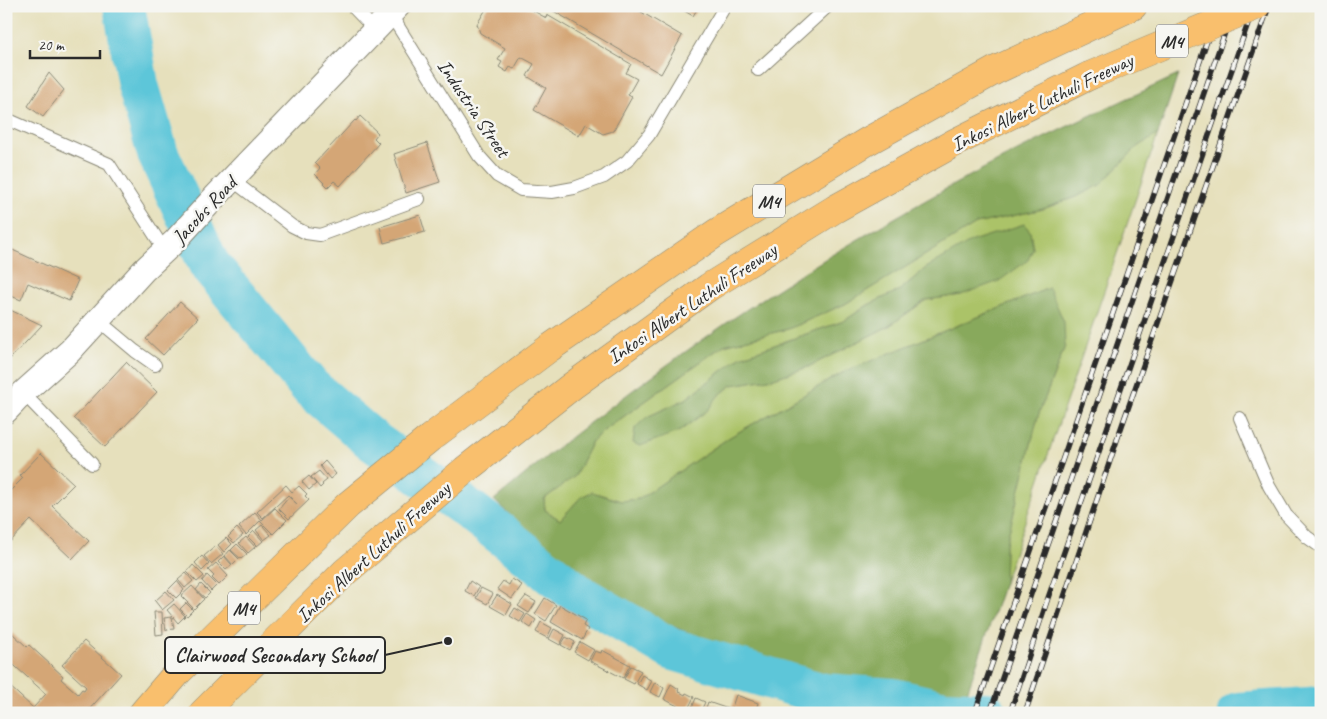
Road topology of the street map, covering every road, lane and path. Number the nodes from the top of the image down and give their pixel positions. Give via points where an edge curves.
1 (352, 6) edge
2 (725, 6) edge
3 (828, 6) edge
4 (1133, 6) edge
5 (1256, 6) edge
6 (388, 17) edge
7 (758, 70) dead end
8 (11, 121) dead end
9 (232, 180) junction
10 (420, 199) dead end
11 (170, 246) junction
12 (98, 320) junction
13 (155, 365) dead end
14 (23, 393) junction
15 (6, 411) edge
16 (1240, 418) dead end
17 (92, 464) dead end
18 (1321, 548) edge
19 (143, 713) edge
20 (203, 713) edge

1 - 6 lane, Industria Street
2 - 6 lane, Industria Street via 649,135 628,161 604,177 552,192 522,190 497,176 479,156
3 - 7 lane
4 - 19 highway, M4 via 996,70 868,142 716,233 548,349 348,505 178,672
5 - 20 highway, Inkosi Albert Luthuli Freeway / M4, bridge via 1089,76 956,142 835,208 709,287 572,386 465,470 345,572
6 - 9 street, Jacobs Road
8 - 11 lane via 109,164
9 - 10 lane via 306,233 320,234
9 - 11 street, Jacobs Road
11 - 12 street, Jacobs Road
12 - 13 lane
12 - 14 street, Jacobs Road via 70,351
14 - 15 street, Jacobs Road
14 - 17 lane
16 - 18 lane via 1269,486 1286,515

